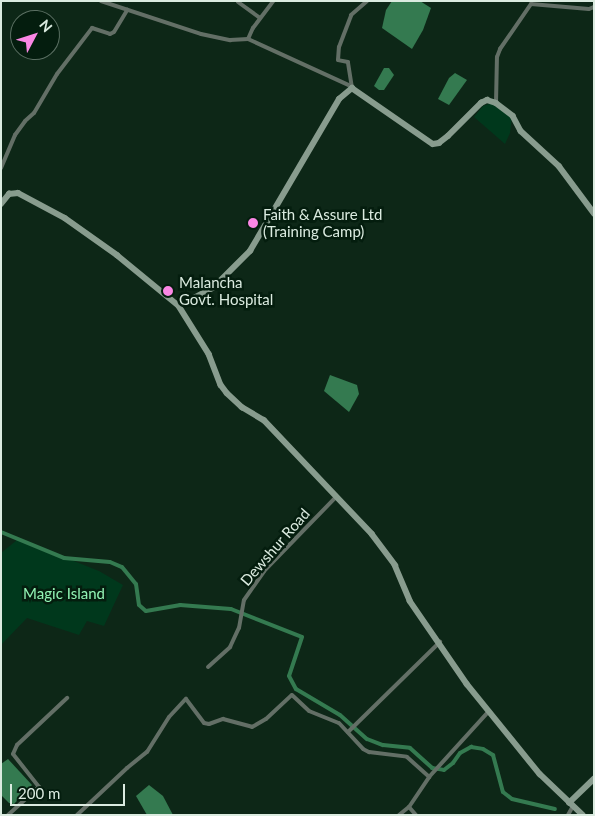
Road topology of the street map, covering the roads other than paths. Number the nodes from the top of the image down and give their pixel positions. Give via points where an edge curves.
1 (101, 1) edge
2 (273, 1) edge
3 (367, 1) edge
4 (238, 2) edge
5 (594, 7) edge
6 (127, 10) junction
7 (260, 18) junction
8 (248, 39) junction
9 (352, 87) junction
10 (496, 103) junction
11 (1, 168) edge
12 (1, 204) edge
13 (594, 212) edge
14 (179, 306) junction
15 (336, 497) junction
16 (440, 642) junction
17 (208, 667) dead end
18 (67, 698) dead end
19 (488, 711) junction
20 (348, 732) junction
21 (429, 777) junction
22 (594, 779) edge
23 (571, 805) junction
24 (408, 807) junction
25 (8, 815) edge
26 (77, 815) edge
27 (399, 815) edge
28 (416, 815) edge
29 (568, 815) edge
30 (583, 815) edge

1 - 6 street
2 - 7 street
3 - 9 street via 351,15 339,47 338,60 348,62
4 - 7 street
5 - 10 street via 582,9 531,4 497,57
6 - 8 street via 201,34 230,40
6 - 11 street via 114,32 110,34 92,28 57,74 34,113 15,135
7 - 8 street
8 - 9 street
9 - 10 main road via 433,144 439,144 481,103 487,100
9 - 14 main road via 339,99 250,251 214,287
10 - 13 main road via 560,166
12 - 14 main road via 11,192 18,193 65,218
14 - 15 main road via 209,354 227,393 264,420
15 - 16 main road via 372,534 395,564 410,601
15 - 17 street, Dewshur Road via 264,571 244,600 240,628 230,647
16 - 19 main road
16 - 20 street
18 - 25 street via 17,744 13,754 39,787
19 - 21 street
19 - 23 main road via 540,774
20 - 21 street via 363,749 408,757
20 - 26 street via 339,723 309,711 292,695 252,727 223,719 204,723 186,699 169,717 147,752
21 - 24 street
22 - 23 main road
23 - 29 street
23 - 30 main road
24 - 27 street
24 - 28 street

